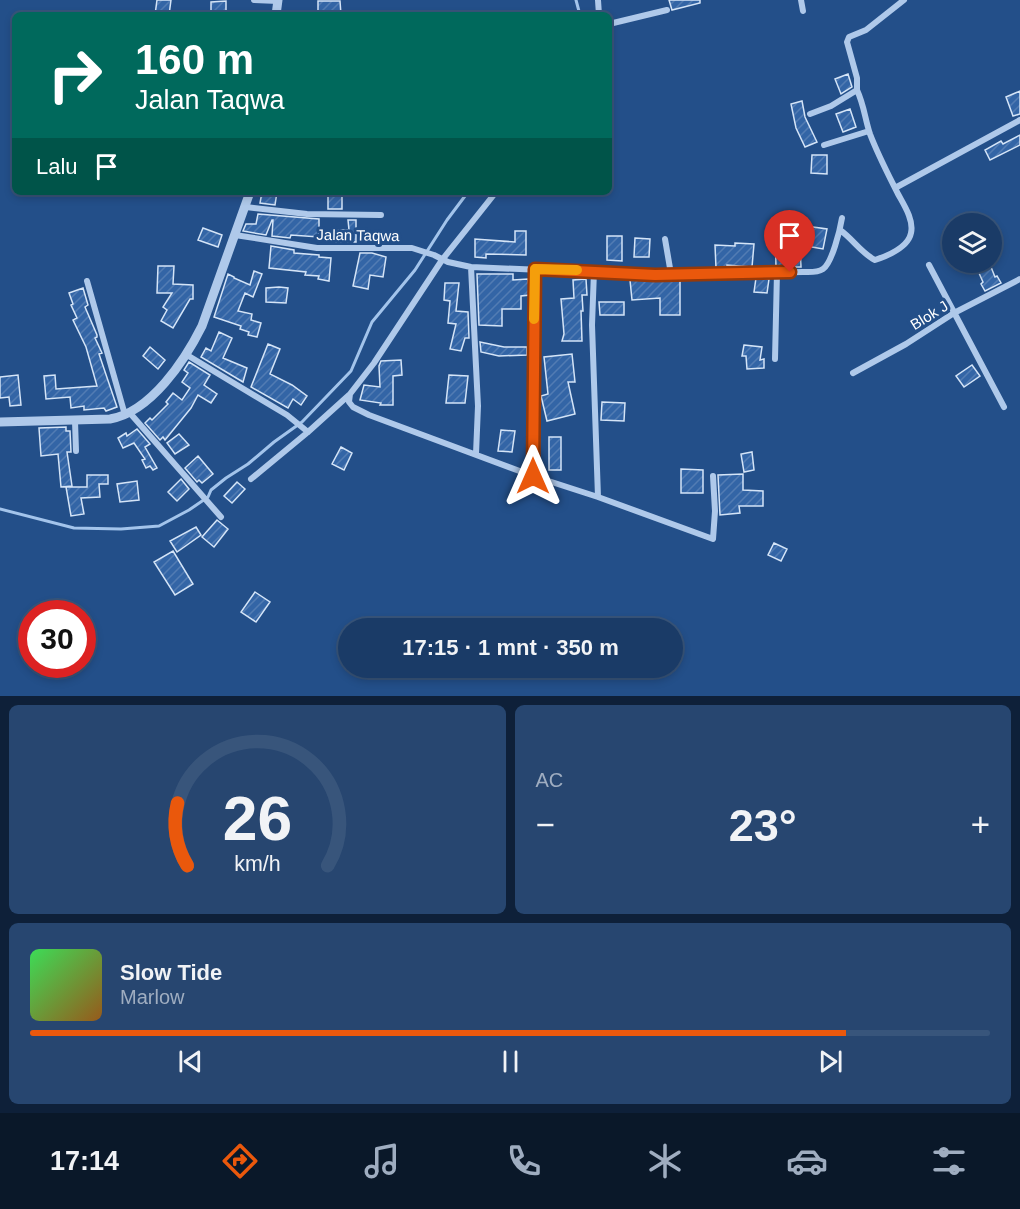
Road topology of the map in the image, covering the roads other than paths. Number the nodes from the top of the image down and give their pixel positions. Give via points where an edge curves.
1 (254, 0) edge
2 (801, 0) edge
3 (904, 0) edge
4 (278, 1) edge
5 (667, 10) dead end
6 (803, 11) dead end
7 (612, 23) edge
8 (857, 90) junction
9 (810, 114) dead end
10 (1020, 120) edge
11 (869, 131) junction
12 (824, 145) dead end
13 (895, 188) junction
14 (249, 195) edge
15 (494, 195) edge
16 (246, 207) junction
17 (381, 214) dead end
18 (842, 218) dead end
19 (840, 231) junction
20 (235, 235) junction
21 (665, 239) dead end
22 (442, 260) junction
23 (929, 265) dead end
24 (471, 267) junction
25 (535, 269) junction
26 (594, 271) junction
27 (777, 273) junction
28 (671, 274) junction
29 (1020, 279) edge
30 (87, 281) dead end
31 (954, 313) junction
32 (187, 355) junction
33 (774, 359) dead end
34 (853, 374) dead end
35 (350, 394) junction
36 (1004, 407) dead end
37 (127, 414) junction
38 (75, 421) junction
39 (0, 422) edge
40 (305, 430) junction
41 (76, 451) dead end
42 (476, 454) junction
43 (533, 476) junction
44 (713, 476) dead end
45 (251, 479) dead end
46 (598, 497) junction
47 (221, 517) dead end

1 - 4 street
2 - 6 street
3 - 8 street via 866,30 849,37
5 - 7 street
8 - 9 street
8 - 11 street
10 - 13 street
11 - 12 street
11 - 13 street
13 - 19 street via 912,231 903,246 875,260
14 - 16 street
15 - 22 street
16 - 17 street via 307,214
16 - 20 street
18 - 19 street
19 - 27 street, Jalan Taqwa via 824,268
20 - 22 street, Jalan Taqwa via 317,248 420,250
20 - 32 street
21 - 28 street
22 - 24 street, Jalan Taqwa
22 - 35 street
23 - 31 street
24 - 25 street, Jalan Taqwa
24 - 42 street via 478,406
25 - 26 street, Jalan Taqwa
25 - 43 street
26 - 28 street, Jalan Taqwa
26 - 46 street
27 - 28 street, Jalan Taqwa
27 - 33 street
29 - 31 street, Blok J
30 - 37 street
31 - 34 street, Blok J
31 - 36 street
32 - 37 street via 163,384
32 - 40 street
35 - 40 street
35 - 42 street via 353,407 369,415
37 - 38 street
37 - 47 street
38 - 39 street
38 - 41 street
40 - 45 street
42 - 43 street
43 - 46 street
44 - 46 street via 712,539

